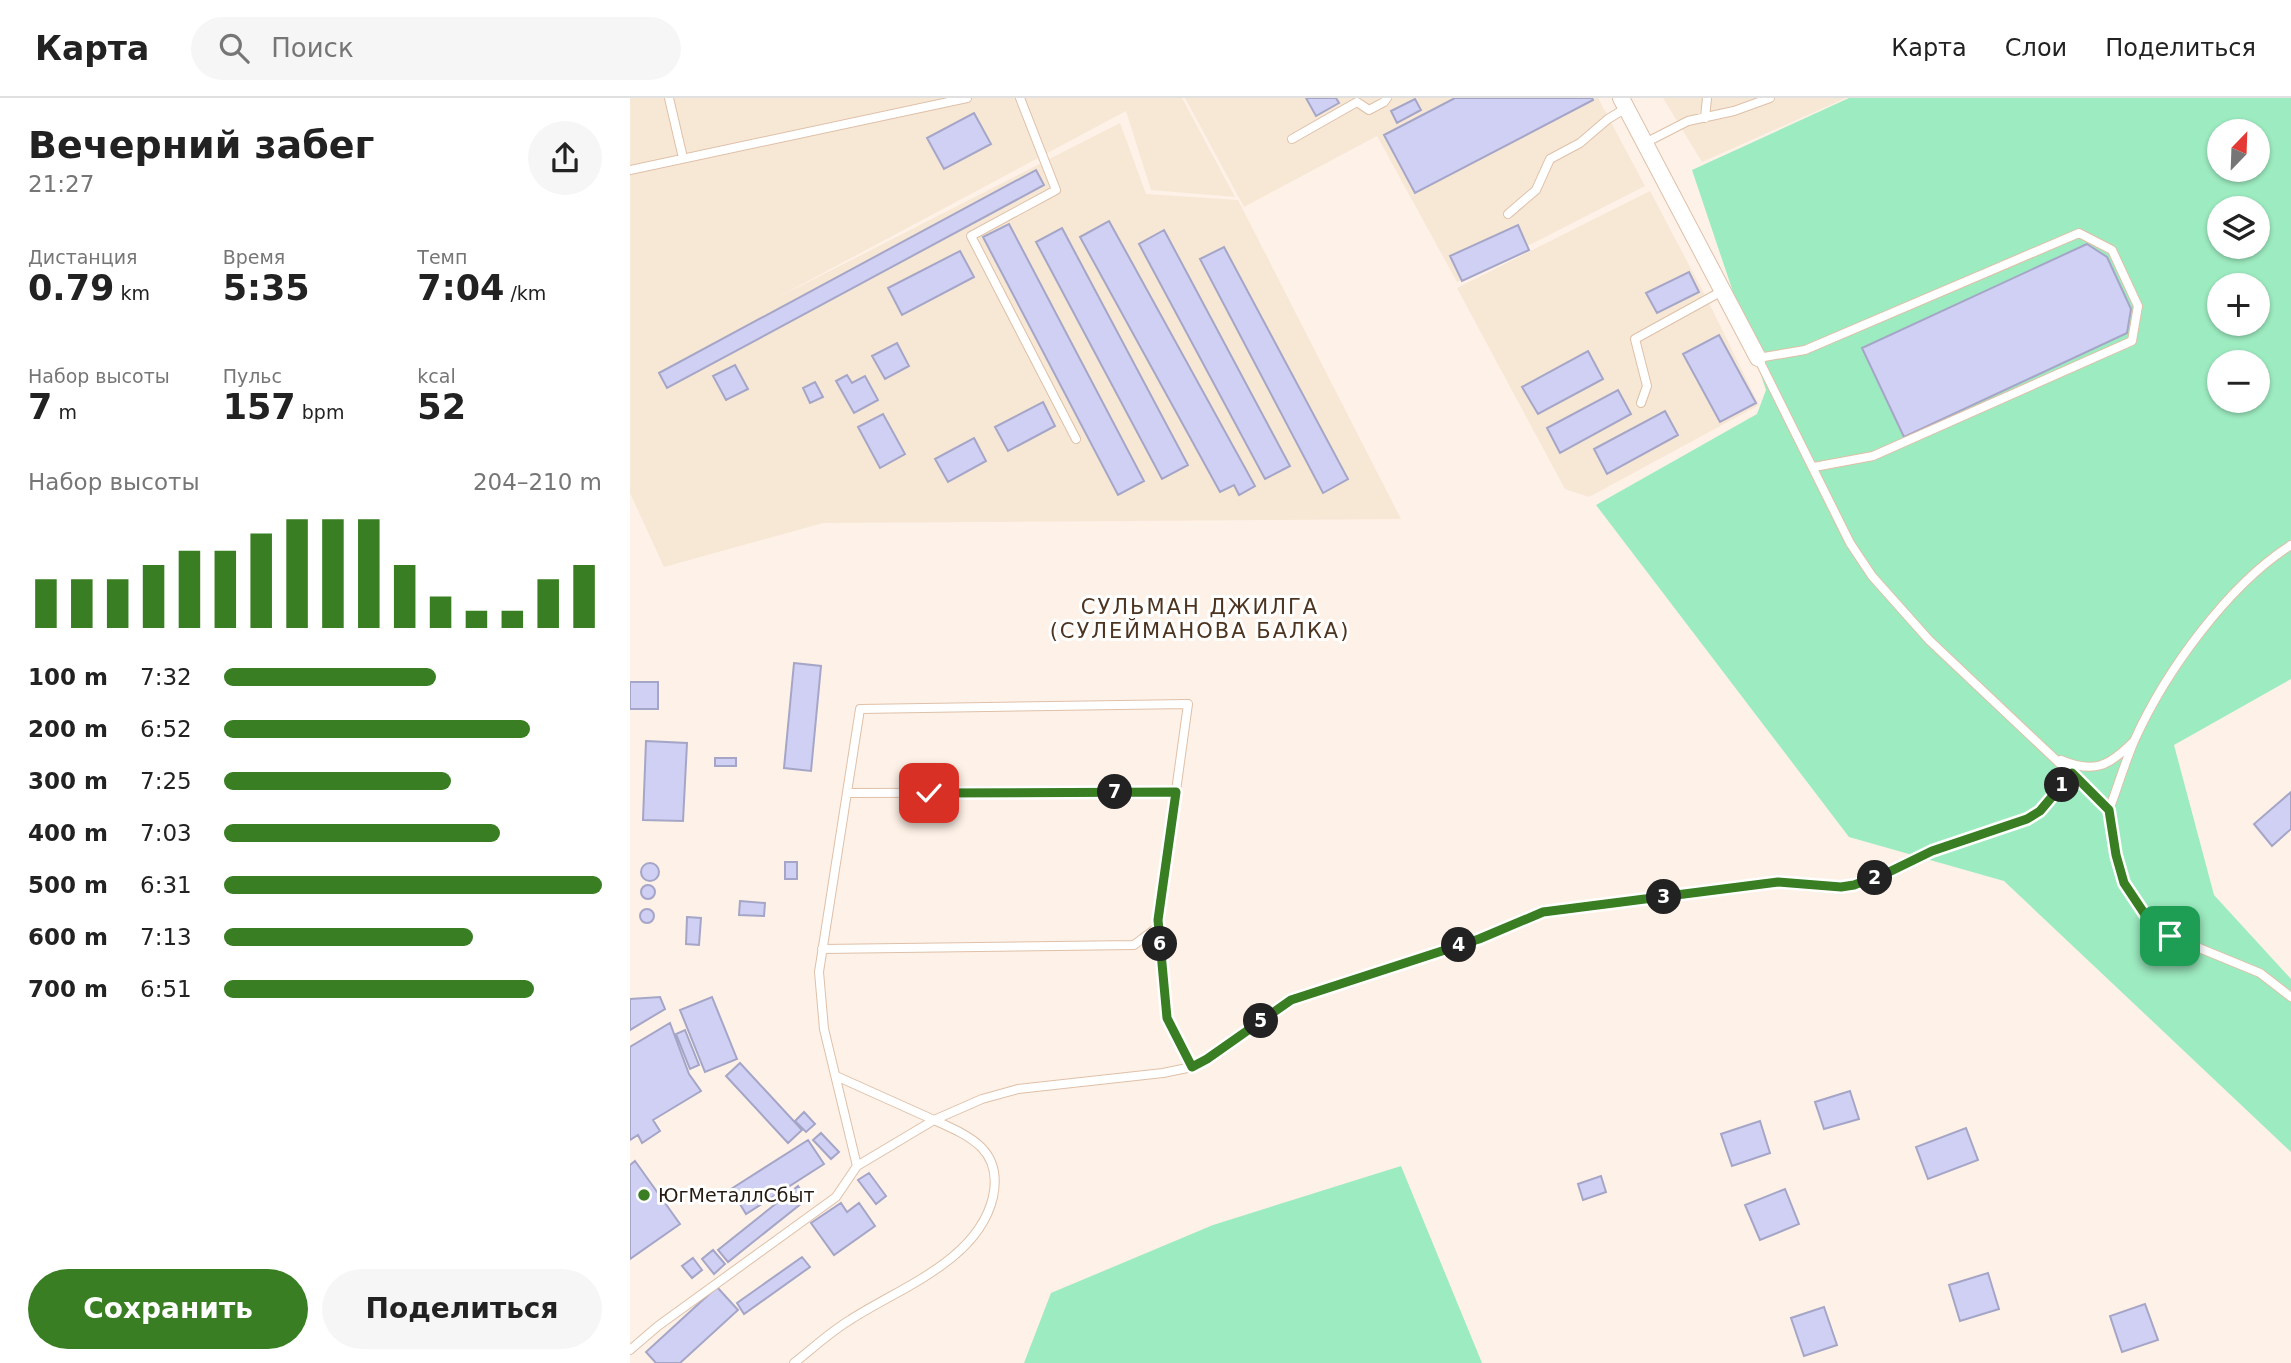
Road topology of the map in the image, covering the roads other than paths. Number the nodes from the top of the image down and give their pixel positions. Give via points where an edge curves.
1 (669, 98) edge
2 (967, 98) edge
3 (1020, 98) edge
4 (1387, 98) edge
5 (1707, 98) edge
6 (1770, 98) edge
7 (1623, 103) edge
8 (1704, 118) junction
9 (1292, 138) dead end
10 (1645, 143) junction
11 (683, 159) junction
12 (630, 170) edge
13 (1508, 214) dead end
14 (1724, 290) junction
15 (1758, 358) junction
16 (1641, 403) dead end
17 (1076, 439) dead end
18 (1814, 467) junction
19 (2291, 545) edge
20 (2135, 740) junction
21 (2055, 758) junction
22 (1176, 792) junction
23 (847, 793) junction
24 (2109, 810) junction
25 (1158, 927) junction
26 (822, 949) junction
27 (2291, 997) edge
28 (836, 1076) junction
29 (934, 1120) junction
30 (857, 1166) junction
31 (630, 1350) edge
32 (794, 1363) edge

1 - 11 lane
2 - 11 lane
3 - 17 lane via 1056,190 971,236
4 - 9 lane via 1368,110 1357,102
5 - 8 lane
6 - 8 lane
7 - 10 street
7 - 13 lane via 1580,143 1550,159 1535,190
8 - 10 lane
10 - 14 street
11 - 12 lane
14 - 15 street
14 - 16 lane via 1635,339 1647,386
15 - 18 lane
15 - 18 lane via 1805,350 2079,233 2112,250 2138,306 2133,341 1873,456
18 - 21 lane via 1850,543 1872,576 1929,640
19 - 20 lane via 2235,590 2185,655
20 - 21 lane via 2116,759 2096,768 2076,767
20 - 24 lane
21 - 24 lane
22 - 23 lane
22 - 23 lane via 1188,704 860,709
22 - 25 lane
23 - 26 lane
24 - 27 lane via 2124,883 2146,916 2170,936 2260,973
25 - 26 lane via 1134,945
25 - 29 lane via 1167,1018 1192,1067 1018,1089
26 - 28 lane via 823,1017
28 - 29 lane
28 - 30 lane
29 - 30 lane
29 - 32 lane via 969,1136 989,1156 995,1187 984,1220 950,1259 847,1321
30 - 31 lane via 836,1197

